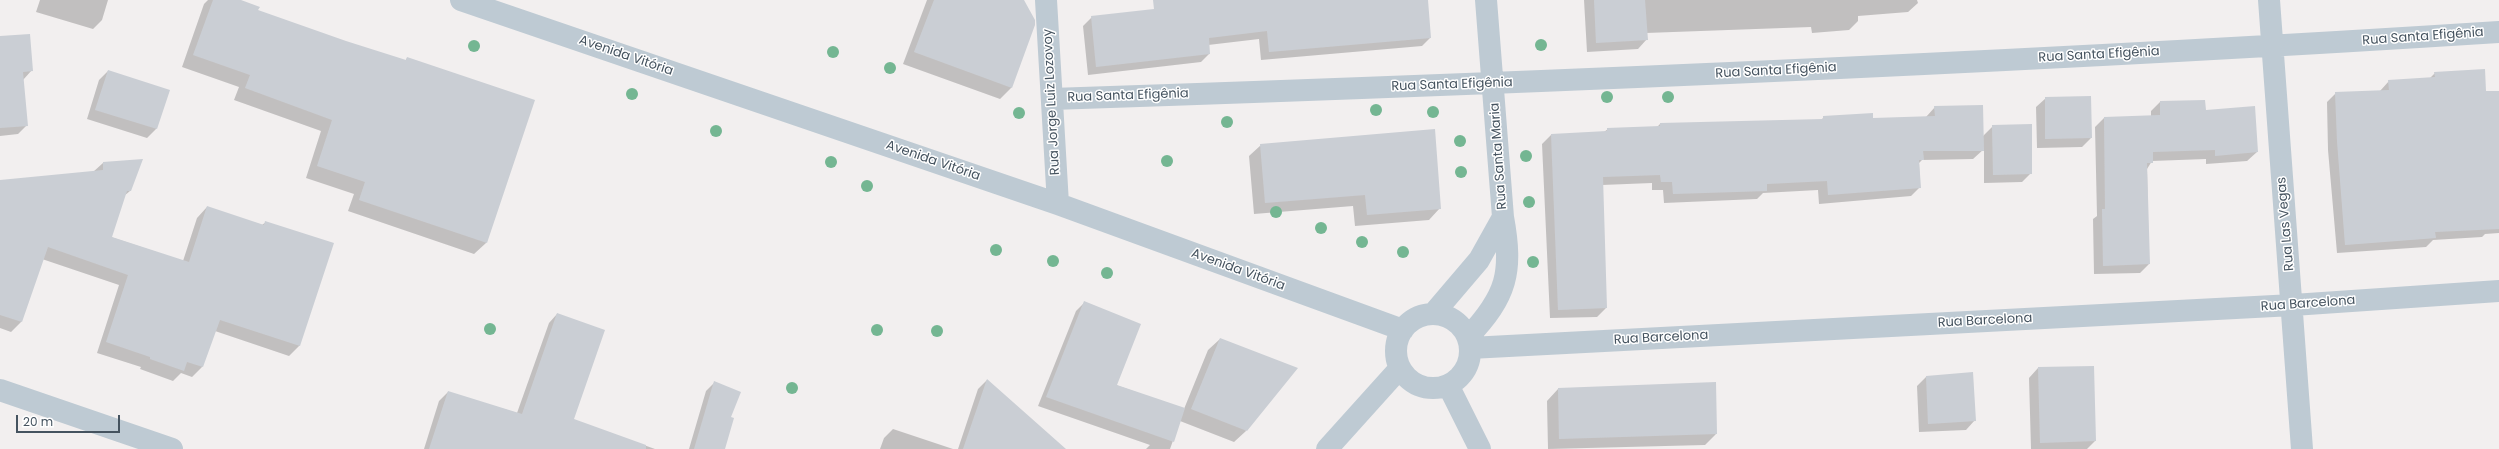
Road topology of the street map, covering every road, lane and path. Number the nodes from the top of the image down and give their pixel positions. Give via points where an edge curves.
1 (461, 0) edge
2 (1046, 0) edge
3 (1486, 0) edge
4 (2270, 0) edge
5 (2499, 32) edge
6 (2272, 47) junction
7 (1494, 84) junction
8 (1052, 99) junction
9 (1058, 204) junction
10 (1503, 217) junction
11 (2499, 291) edge
12 (2293, 305) junction
13 (1433, 314) junction
14 (1403, 330) junction
15 (1469, 342) junction
16 (1400, 368) junction
17 (1448, 385) junction
18 (0, 390) edge
19 (172, 449) edge
20 (1327, 449) edge
21 (1480, 449) edge
22 (2302, 449) edge

1 - 9 street, Avenida Vitória
2 - 8 street, Rua Jorge Luiz Lozovoy
3 - 7 street, Rua Santa Maria
4 - 6 street, Rua Las Vegas
5 - 6 street, Rua Santa Efigênia
6 - 7 street, Rua Santa Efigênia
6 - 12 street, Rua Las Vegas
7 - 8 street, Rua Santa Efigênia
7 - 10 street, Rua Santa Maria
8 - 9 street, Rua Jorge Luiz Lozovoy
9 - 14 street, Avenida Vitória
10 - 13 street, Rua Santa Maria via 1479,260
10 - 15 street via 1509,248 1499,298
11 - 12 street, Rua Barcelona
12 - 15 street, Rua Barcelona
12 - 22 street, Rua Las Vegas
13 - 14 street via 1421,316
13 - 15 street via 1444,315 1454,320
14 - 16 street via 1396,349
15 - 17 street via 1468,366
16 - 17 street via 1416,384 1437,388
16 - 20 street
17 - 21 street
18 - 19 street

